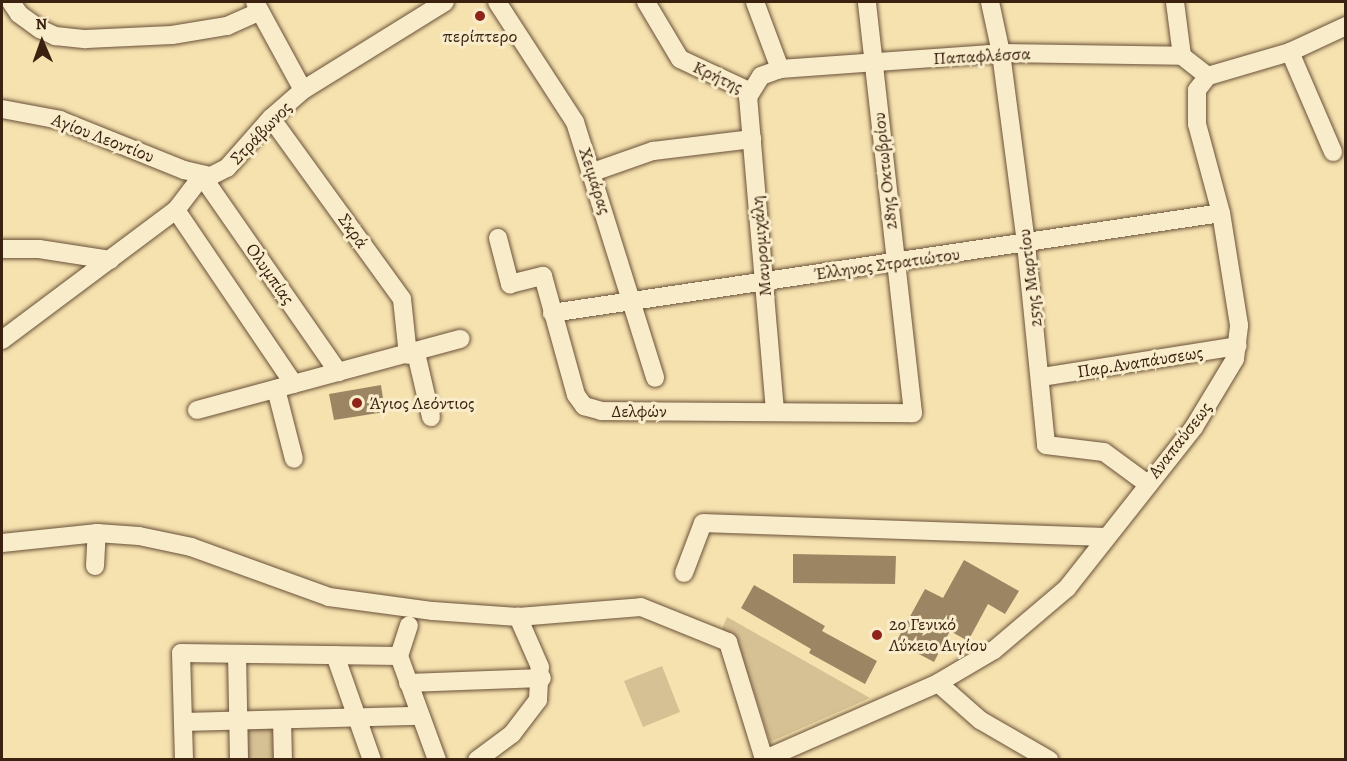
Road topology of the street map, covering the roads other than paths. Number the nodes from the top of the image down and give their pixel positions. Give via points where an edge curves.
1 (11, 2) edge
2 (446, 2) edge
3 (496, 2) edge
4 (646, 2) edge
5 (754, 2) edge
6 (867, 2) edge
7 (990, 2) edge
8 (1175, 2) edge
9 (257, 6) edge
10 (1346, 26) edge
11 (1290, 52) junction
12 (1001, 53) junction
13 (1182, 56) junction
14 (872, 63) junction
15 (780, 69) junction
16 (1208, 76) junction
17 (753, 87) junction
18 (303, 90) junction
19 (2, 109) edge
20 (271, 118) junction
21 (752, 139) junction
22 (1333, 152) dead end
23 (593, 172) junction
24 (202, 176) junction
25 (176, 210) junction
26 (1221, 213) junction
27 (498, 238) dead end
28 (1026, 244) junction
29 (2, 249) edge
30 (110, 260) junction
31 (895, 262) junction
32 (764, 282) junction
33 (632, 302) junction
34 (552, 313) junction
35 (461, 339) dead end
36 (2, 340) edge
37 (1238, 346) junction
38 (412, 354) junction
39 (338, 372) junction
40 (1042, 377) junction
41 (655, 378) dead end
42 (294, 384) junction
43 (276, 389) junction
44 (197, 410) dead end
45 (775, 411) junction
46 (913, 412) joint
47 (431, 417) dead end
48 (294, 459) dead end
49 (1146, 483) junction
50 (97, 533) junction
51 (1104, 537) junction
52 (2, 543) edge
53 (95, 566) dead end
54 (684, 573) dead end
55 (518, 617) junction
56 (409, 626) dead end
57 (237, 654) junction
58 (334, 655) junction
59 (399, 656) junction
60 (542, 678) junction
61 (408, 683) junction
62 (938, 683) junction
63 (420, 716) junction
64 (357, 718) junction
65 (282, 720) junction
66 (238, 721) junction
67 (183, 722) junction
68 (184, 759) edge
69 (239, 759) edge
70 (283, 759) edge
71 (372, 759) edge
72 (437, 759) edge
73 (477, 759) edge
74 (763, 759) edge
75 (1049, 759) edge

1 - 9 street via 19,14 40,29 55,36 86,39 172,35 226,26
2 - 18 street, Στράβωνος
3 - 23 street, Χειμάρας via 575,122
4 - 17 street, Κρήτης via 680,59
5 - 15 street
6 - 14 street, 28ης Οκτωβρίου
7 - 12 street, 25ης Μαρτίου
8 - 13 street
9 - 18 street
10 - 11 street
11 - 16 street
11 - 22 street
12 - 13 street, Παπαφλέσσα
12 - 14 street, Παπαφλέσσα
12 - 28 street, 25ης Μαρτίου
13 - 16 street
14 - 15 street, Παπαφλέσσα
14 - 31 street, 28ης Οκτωβρίου
15 - 17 street, Παπαφλέσσα
16 - 26 street, Αναπαύσεως via 1197,90 1196,114
17 - 21 street, Μαυρομιχάλη
18 - 20 street, Στράβωνος
19 - 24 street, Αγίου Λεοντίου via 60,120
20 - 24 street, Στράβωνος via 226,168
20 - 38 street, Σκρά via 402,299
21 - 23 street via 653,151
21 - 32 street, Μαυρομιχάλη
23 - 33 street, Χειμάρας
24 - 25 street, Στράβωνος
24 - 39 street, Ολυμπίας
25 - 30 street, Στράβωνος
25 - 42 street
26 - 28 street, Έλληνος Στρατιώτου
26 - 37 street, Αναπαύσεως via 1239,325
27 - 34 street, Δελφών via 510,284 543,276
28 - 31 street, Έλληνος Στρατιώτου
28 - 40 street, 25ης Μαρτίου
29 - 30 street via 39,249
30 - 36 street, Στράβωνος
31 - 32 street, Έλληνος Στρατιώτου
31 - 46 street, 28ης Οκτωβρίου
32 - 33 street, Έλληνος Στρατιώτου
32 - 45 street, Μαυρομιχάλη
33 - 34 street, Έλληνος Στρατιώτου
33 - 41 street, Χειμάρας
34 - 45 street, Δελφών via 576,395 584,406 601,411
35 - 38 street
37 - 40 street, Παρ.Αναπάυσεως
37 - 49 street, Αναπαύσεως via 1226,379 1194,427
38 - 39 street
38 - 47 street, Σκρά
39 - 42 street
40 - 49 street, 25ης Μαρτίου via 1046,445 1104,452
42 - 43 street
43 - 44 street
43 - 48 street
45 - 46 street, Δελφών
49 - 51 street, Αναπαύσεως
50 - 52 street
50 - 53 street
50 - 55 street via 139,536 191,548 329,597 433,612
51 - 54 street via 703,524
51 - 62 street, Αναπαύσεως via 1050,606 994,650
55 - 60 street
55 - 74 street via 641,607 728,642
56 - 59 street
57 - 58 street
57 - 66 street
57 - 67 street via 181,653
58 - 59 street
58 - 64 street
59 - 61 street
60 - 61 street
60 - 73 street via 533,711 512,734
61 - 63 street
62 - 74 street, Αναπαύσεως
62 - 75 street via 980,720
63 - 64 street
63 - 72 street
64 - 65 street
64 - 71 street
65 - 66 street
65 - 70 street
66 - 67 street
66 - 69 street
67 - 68 street

